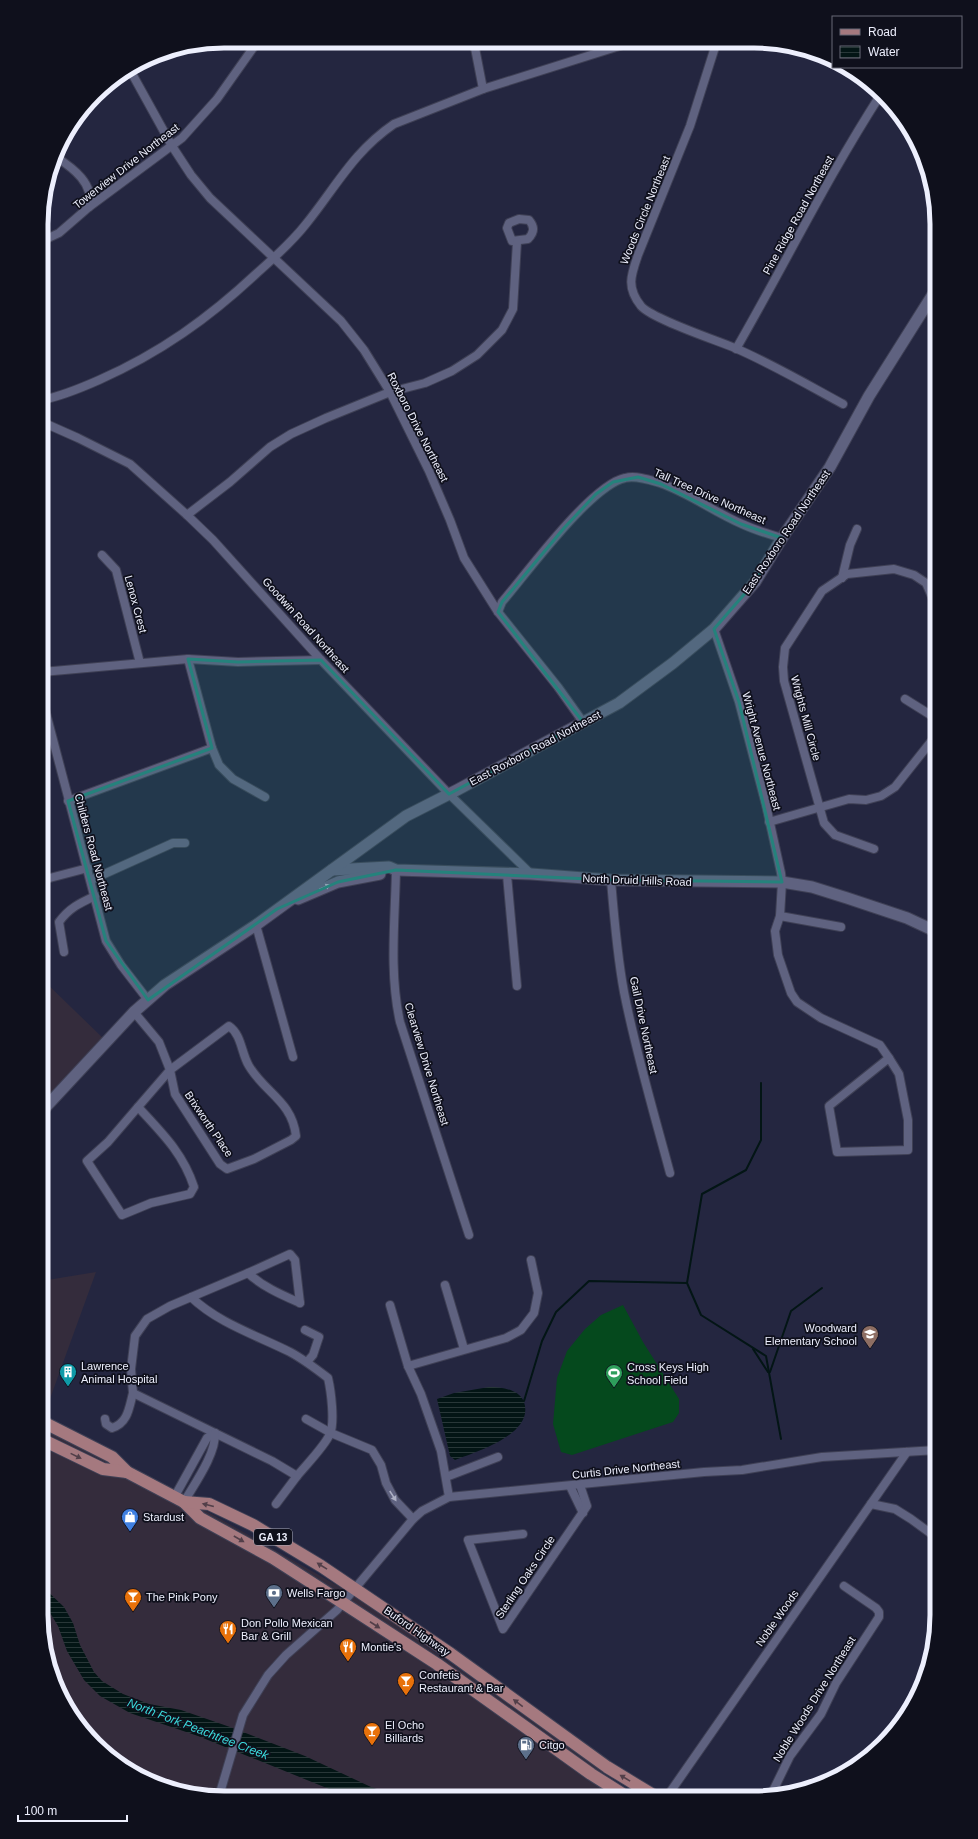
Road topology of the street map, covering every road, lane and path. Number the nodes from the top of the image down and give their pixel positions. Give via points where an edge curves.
1 (253, 48) edge
2 (475, 48) edge
3 (616, 48) edge
4 (715, 48) edge
5 (132, 74) edge
6 (483, 89) junction
7 (878, 100) edge
8 (172, 146) junction
9 (60, 160) edge
10 (89, 207) junction
11 (48, 238) edge
12 (517, 242) dead end
13 (274, 258) junction
14 (930, 299) edge
15 (736, 349) junction
16 (390, 392) junction
17 (48, 398) edge
18 (843, 404) dead end
19 (48, 425) edge
20 (187, 515) junction
21 (857, 529) dead end
22 (782, 538) junction
23 (102, 555) dead end
24 (842, 578) junction
25 (930, 592) edge
26 (498, 612) junction
27 (714, 629) junction
28 (188, 659) junction
29 (321, 660) junction
30 (140, 663) junction
31 (48, 671) edge
32 (905, 699) dead end
33 (930, 714) edge
34 (48, 722) edge
35 (583, 722) junction
36 (930, 743) edge
37 (212, 748) junction
38 (449, 794) junction
39 (265, 797) dead end
40 (68, 801) junction
41 (819, 807) junction
42 (769, 822) junction
43 (185, 843) dead end
44 (874, 849) dead end
45 (88, 868) junction
46 (330, 870) junction
47 (396, 870) junction
48 (530, 874) junction
49 (507, 875) junction
50 (48, 878) edge
51 (91, 880) junction
52 (611, 880) junction
53 (782, 882) junction
54 (95, 896) junction
55 (277, 909) junction
56 (780, 916) junction
57 (256, 925) junction
58 (842, 928) dead end
59 (930, 929) edge
60 (64, 952) dead end
61 (517, 986) dead end
62 (148, 1000) junction
63 (134, 1012) junction
64 (293, 1058) dead end
65 (889, 1058) junction
66 (170, 1070) junction
67 (48, 1105) edge
68 (138, 1107) junction
69 (670, 1173) dead end
70 (469, 1235) dead end
71 (531, 1260) dead end
72 (248, 1274) junction
73 (445, 1285) dead end
74 (191, 1297) junction
75 (390, 1306) dead end
76 (305, 1330) dead end
77 (464, 1349) junction
78 (307, 1362) junction
79 (408, 1366) junction
80 (133, 1393) junction
81 (105, 1419) dead end
82 (306, 1419) dead end
83 (48, 1425) edge
84 (215, 1433) junction
85 (331, 1433) junction
86 (48, 1442) edge
87 (930, 1450) edge
88 (906, 1452) junction
89 (498, 1457) dead end
90 (127, 1472) junction
91 (297, 1476) junction
92 (446, 1477) junction
93 (580, 1485) junction
94 (570, 1486) junction
95 (449, 1496) junction
96 (180, 1499) junction
97 (276, 1504) dead end
98 (871, 1504) junction
99 (585, 1510) junction
100 (414, 1518) junction
101 (930, 1533) edge
102 (523, 1534) dead end
103 (844, 1586) dead end
104 (355, 1587) junction
105 (343, 1603) junction
106 (774, 1790) edge
107 (220, 1791) edge
108 (618, 1791) edge
109 (646, 1791) edge
110 (671, 1791) edge

1 - 8 street, Towerview Drive Northeast via 217,99
2 - 6 street
3 - 6 street
4 - 15 street, Woods Circle Northeast via 690,126 638,255 631,275 631,287 642,308
5 - 8 street, Roxboro Drive Northeast
6 - 13 street via 408,118 382,132 348,166 306,224
7 - 15 street, Pine Ridge Road Northeast via 826,184
8 - 10 street, Towerview Drive Northeast
8 - 13 street, Roxboro Drive Northeast via 210,198
9 - 10 street via 85,182 90,195
10 - 11 street, Towerview Drive Northeast via 59,233
12 - 16 street via 513,309 502,330 477,355 452,370 425,383
13 - 16 street, Roxboro Drive Northeast via 341,321 364,350
13 - 17 street via 199,322 151,355 76,390
14 - 22 main road, East Roxboro Road Northeast via 869,396 830,467
15 - 18 street, Woods Circle Northeast
16 - 20 street via 291,434 270,447
16 - 26 street, Roxboro Drive Northeast via 429,470 464,558
19 - 20 street, Goodwin Road Northeast via 130,464
20 - 29 street, Goodwin Road Northeast via 213,540
21 - 24 street via 850,545
22 - 26 street, Tall Tree Drive Northeast via 741,524 661,484 638,477 625,478 613,482 596,494 502,602
22 - 27 main road, East Roxboro Road Northeast via 755,582
23 - 30 street, Lenox Crest via 116,570
24 - 25 street, Wrights Mill Circle via 847,574 864,571 894,569 914,575 926,583
24 - 41 street, Wrights Mill Circle via 822,591 818,597 785,648 783,667 784,681
26 - 35 street, Roxboro Drive Northeast
27 - 35 main road, East Roxboro Road Northeast via 618,703
27 - 42 street, Wright Avenue Northeast via 739,702
28 - 29 street via 238,662
28 - 30 street
28 - 37 street
29 - 38 street, Goodwin Road Northeast
30 - 31 street
32 - 33 street
34 - 40 street, Childers Road Northeast
35 - 38 main road, East Roxboro Road Northeast
36 - 41 street via 895,787 881,796 866,800 849,799
37 - 39 street via 219,764 233,779
37 - 40 street
38 - 46 main road, East Roxboro Road Northeast via 406,816
38 - 48 street, Goodwin Road Northeast
40 - 45 street, Childers Road Northeast
41 - 42 street
41 - 44 street, Wrights Mill Circle via 824,823 835,835
42 - 53 street, Wright Avenue Northeast
43 - 51 street via 174,843
45 - 50 street
45 - 51 street, Childers Road Northeast
46 - 47 main road, North Druid Hills Road
46 - 55 main road, East Roxboro Road Northeast
47 - 49 main road, North Druid Hills Road
55 -> 47 main road via 338,882 372,874 389,874
47 - 70 street, Clearview Drive Northeast via 396,1004
48 - 49 main road, North Druid Hills Road
48 - 52 main road, North Druid Hills Road
49 - 61 street
51 - 54 street, Childers Road Northeast
52 - 53 main road, North Druid Hills Road
52 - 69 street, Gail Drive Northeast via 624,992 636,1048
53 - 56 street, Wright Avenue Northeast
53 - 59 main road, North Druid Hills Road via 812,887 847,898
54 - 60 street via 66,912 59,922
54 - 62 street, Childers Road Northeast via 106,941
55 - 57 main road
56 - 58 street
56 - 65 street, Wright Avenue Northeast via 775,931 778,955 791,993 797,1002 821,1018 880,1045
57 - 62 main road via 165,985
57 - 64 street
62 - 63 main road
63 - 66 street, Brixworth Place via 159,1042
63 - 67 main road
65 - 65 street, Wright Avenue Northeast via 899,1074 908,1120 908,1150 837,1152 829,1106
66 - 66 street, Brixworth Place via 175,1094 220,1164 227,1169 254,1159 296,1136 293,1120 284,1104 249,1067 236,1030 229,1026
66 - 68 street, Brixworth Place
68 - 68 street, Brixworth Place via 108,1142 87,1161 122,1215 190,1194 194,1187 181,1156
71 - 77 street via 538,1293 534,1312 521,1330 506,1338
72 - 72 street via 279,1293 300,1302 295,1260 290,1254
72 - 74 street
73 - 77 street
74 - 78 street via 203,1309
74 - 80 street via 147,1319 135,1336 131,1369
75 - 79 street
76 - 78 street via 320,1338
77 - 79 street
78 - 85 street via 328,1378 332,1399
79 - 92 street via 422,1394 441,1451
80 - 81 street via 125,1421 112,1428 106,1424
80 - 84 street
82 - 85 street
83 - 90 main road, Buford Highway / GA 13 via 112,1457
84 - 91 street
84 - 96 street via 215,1441 204,1455
85 - 91 street
85 -> 100 street via 372,1450 395,1500
86 -> 90 main road, Buford Highway / GA 13 via 103,1469
87 - 88 street, Curtis Drive Northeast
88 - 93 street, Curtis Drive Northeast via 822,1457 742,1470
88 - 98 street, Noble Woods
89 - 92 street
90 - 96 main road, Buford Highway / GA 13
91 - 97 street
92 - 95 street
93 - 94 street, Curtis Drive Northeast
93 - 99 street
94 - 95 street, Curtis Drive Northeast
94 - 99 street
95 - 100 street, Curtis Drive Northeast
104 -> 96 main road, Buford Highway / GA 13 via 253,1525 209,1504
96 -> 105 main road, Buford Highway / GA 13 via 200,1518 273,1558
98 - 101 street via 895,1509
98 - 110 street, Noble Woods
99 - 102 street, Sterling Oaks Circle via 503,1629 468,1540
100 - 104 street, Curtis Drive Northeast
103 - 106 street, Noble Woods Drive Northeast via 876,1608 879,1617 836,1683 821,1714 790,1756
104 - 105 street, Curtis Drive Northeast
109 -> 104 main road, Buford Highway / GA 13 via 607,1767
105 - 107 street, Curtis Drive Northeast via 278,1664 261,1685 243,1715
105 -> 108 main road, Buford Highway / GA 13 via 437,1664

